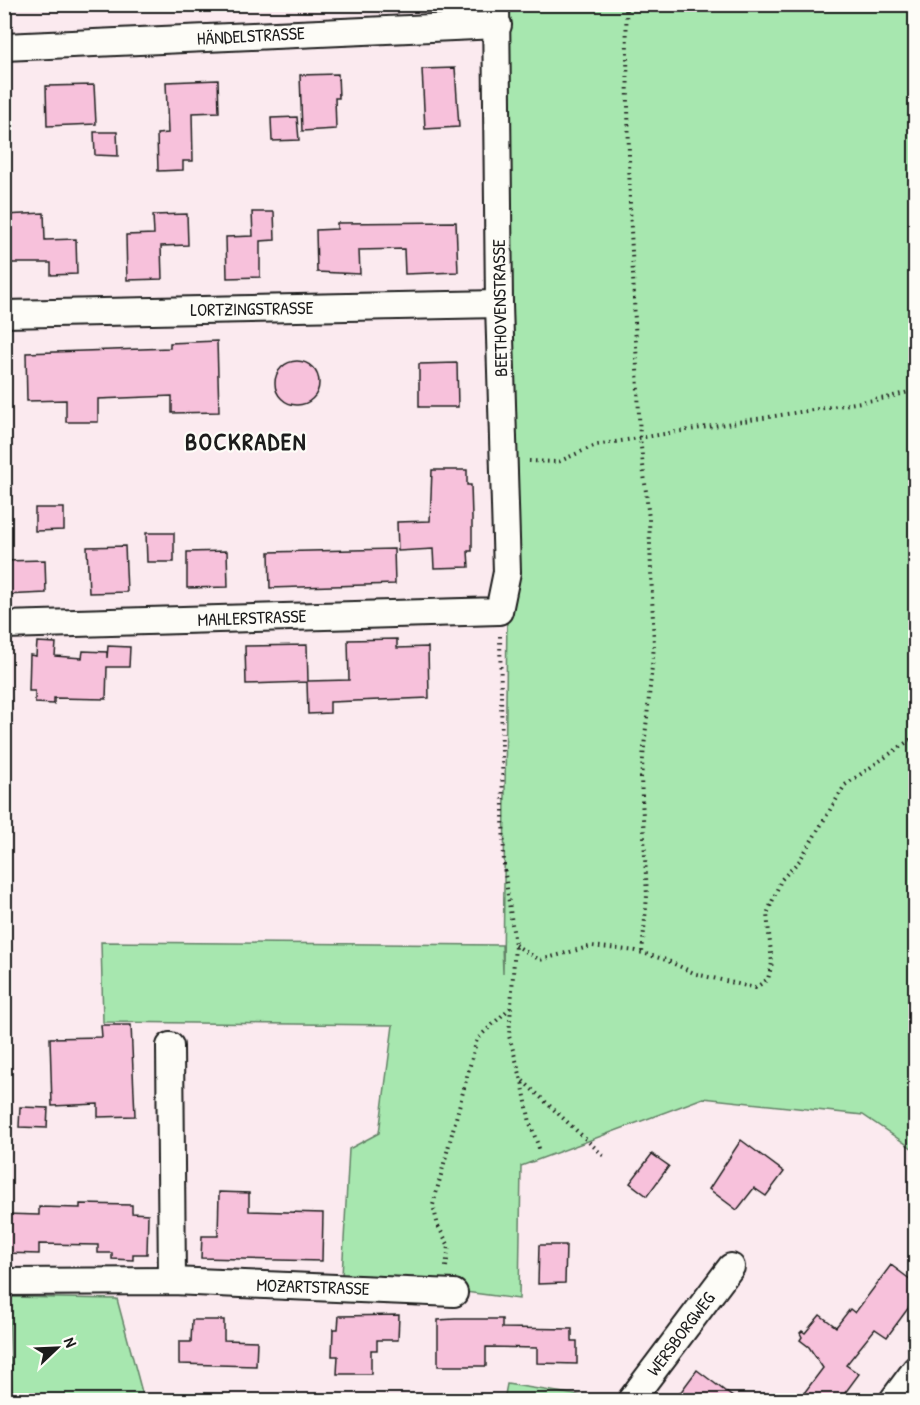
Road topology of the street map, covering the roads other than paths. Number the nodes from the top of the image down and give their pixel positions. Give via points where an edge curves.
1 (497, 15) edge
2 (4, 47) edge
3 (498, 304) junction
4 (4, 314) edge
5 (499, 611) joint
6 (4, 626) edge
7 (170, 1046) dead end
8 (731, 1267) dead end
9 (172, 1281) junction
10 (4, 1282) edge
11 (454, 1293) road end
12 (915, 1369) edge
13 (632, 1401) edge
14 (893, 1401) edge

1 - 2 street, HÄNDELSTRASSE
1 - 3 street, BEETHOVENSTRASSE
3 - 4 street, LORTZINGSTRASSE
3 - 5 street, BEETHOVENSTRASSE via 507,572
5 - 6 street, MAHLERSTRASSE
7 - 9 street
8 - 13 street, WERSBORGWEG
9 - 10 street, MOZARTSTRASSE
9 - 11 street, MOZARTSTRASSE
12 - 14 street

